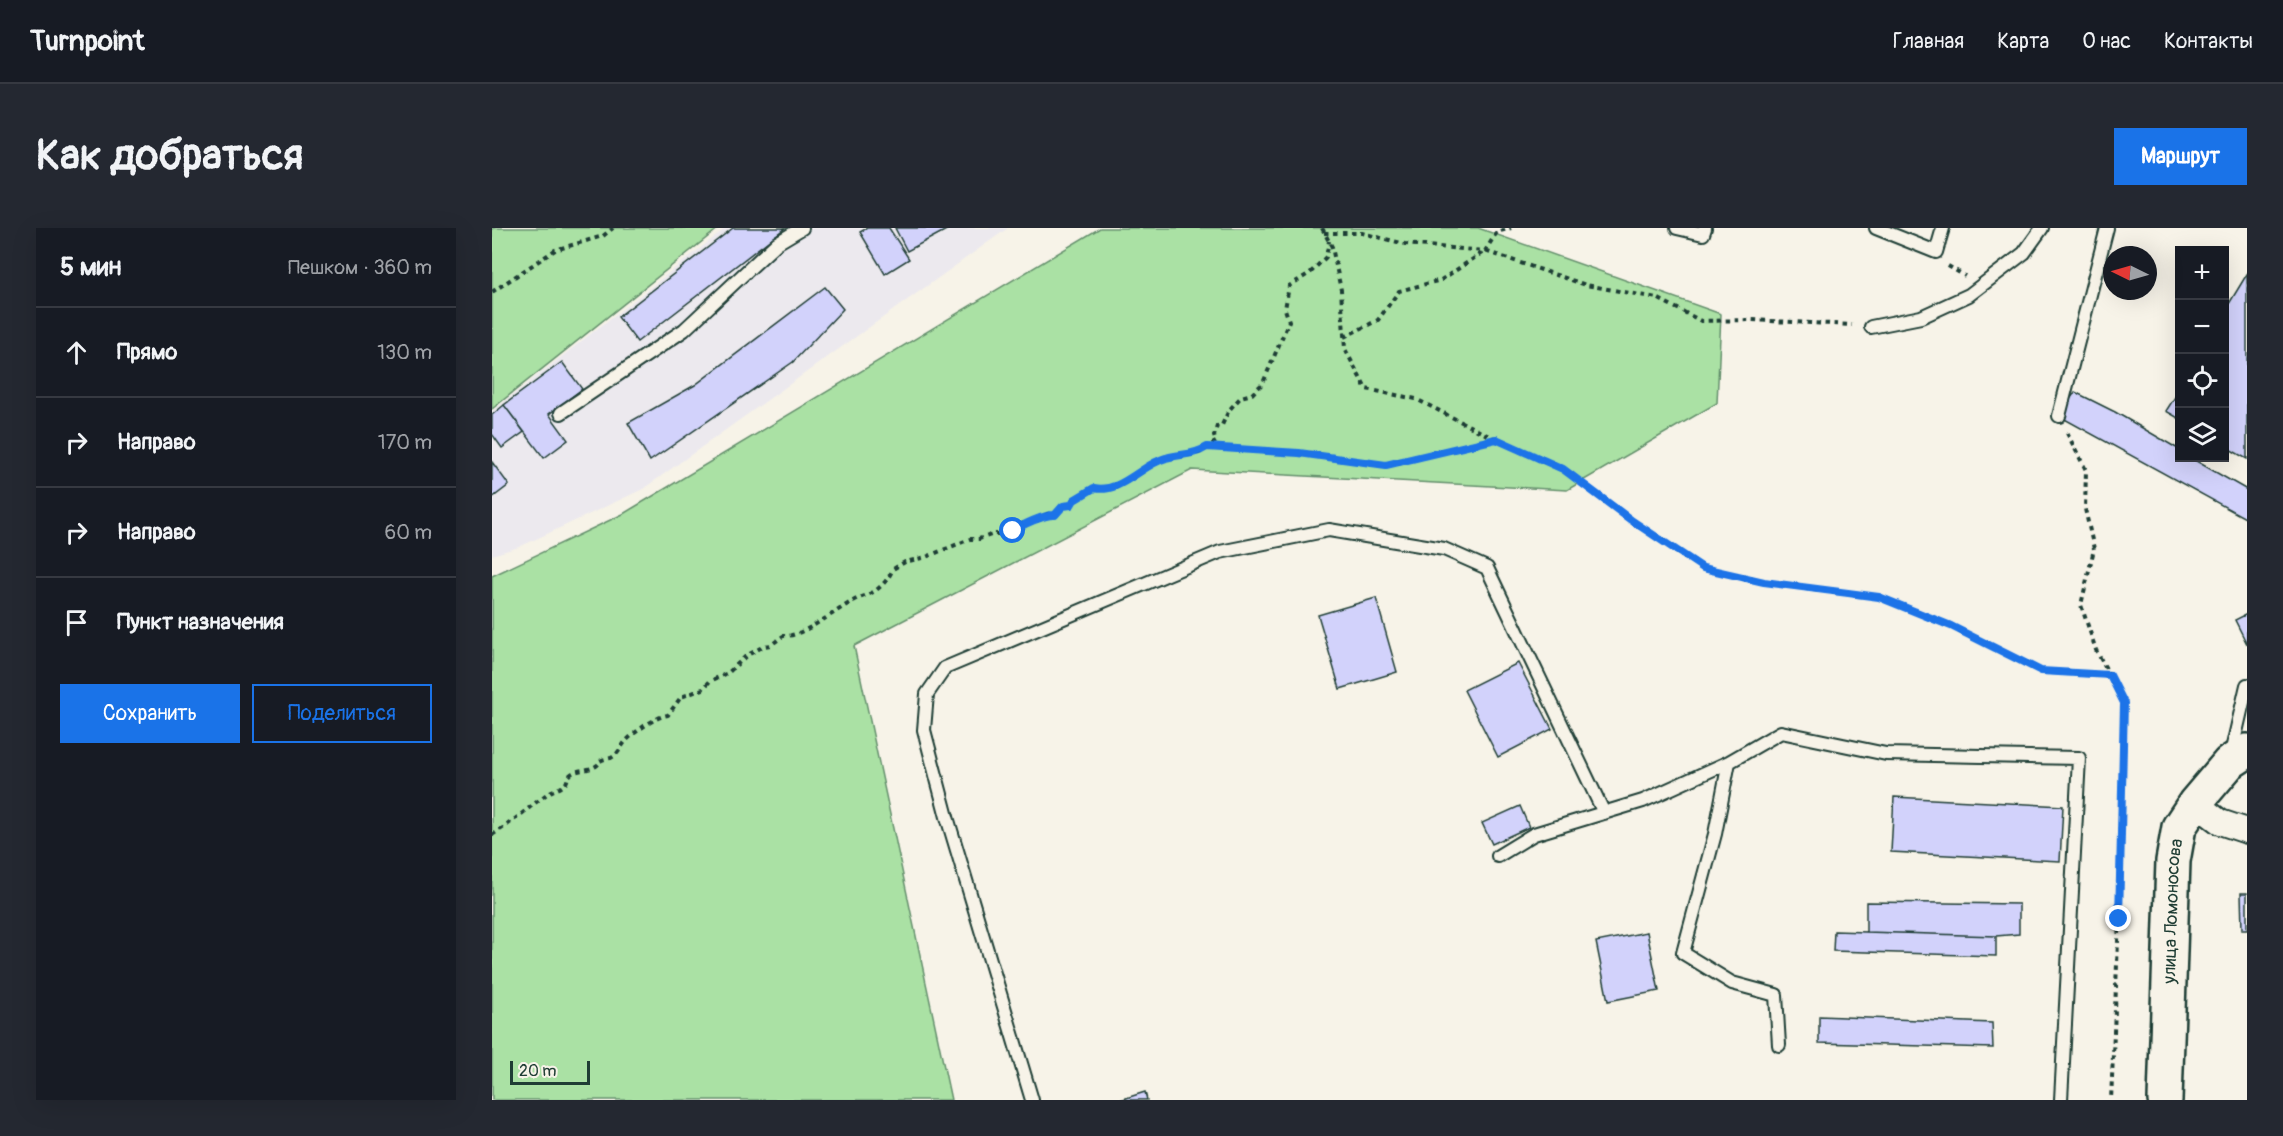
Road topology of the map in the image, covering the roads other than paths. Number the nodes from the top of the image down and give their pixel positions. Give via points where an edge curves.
1 (802, 228) edge
2 (1677, 228) edge
3 (1705, 228) edge
4 (1876, 228) edge
5 (1943, 228) edge
6 (2042, 228) edge
7 (2107, 228) edge
8 (1871, 327) road end
9 (561, 413) dead end
10 (2059, 416) road end
11 (2247, 685) edge
12 (2238, 757) edge
13 (1729, 762) junction
14 (2195, 803) junction
15 (1604, 813) junction
16 (2247, 831) edge
17 (1498, 856) dead end
18 (1779, 1045) dead end
19 (1032, 1100) edge
20 (2061, 1100) edge
21 (2165, 1100) edge

1 - 9 lane via 777,243 684,330
2 - 3 lane via 1703,234
4 - 5 lane via 1936,252
6 - 8 lane via 2024,253 1969,295 1921,317
7 - 10 lane
11 - 12 lane
12 - 14 main road, улица Ломоносова
13 - 15 lane via 1643,801
13 - 18 lane via 1715,834 1683,953 1732,983 1776,994
13 - 20 lane via 1781,732 1886,754 2079,758
14 - 16 street via 2220,822
14 - 21 main road, улица Ломоносова via 2179,827 2173,861
15 - 17 lane via 1534,834
15 - 19 lane via 1487,568 1444,549 1329,530 1220,552 945,668 927,694 924,730

